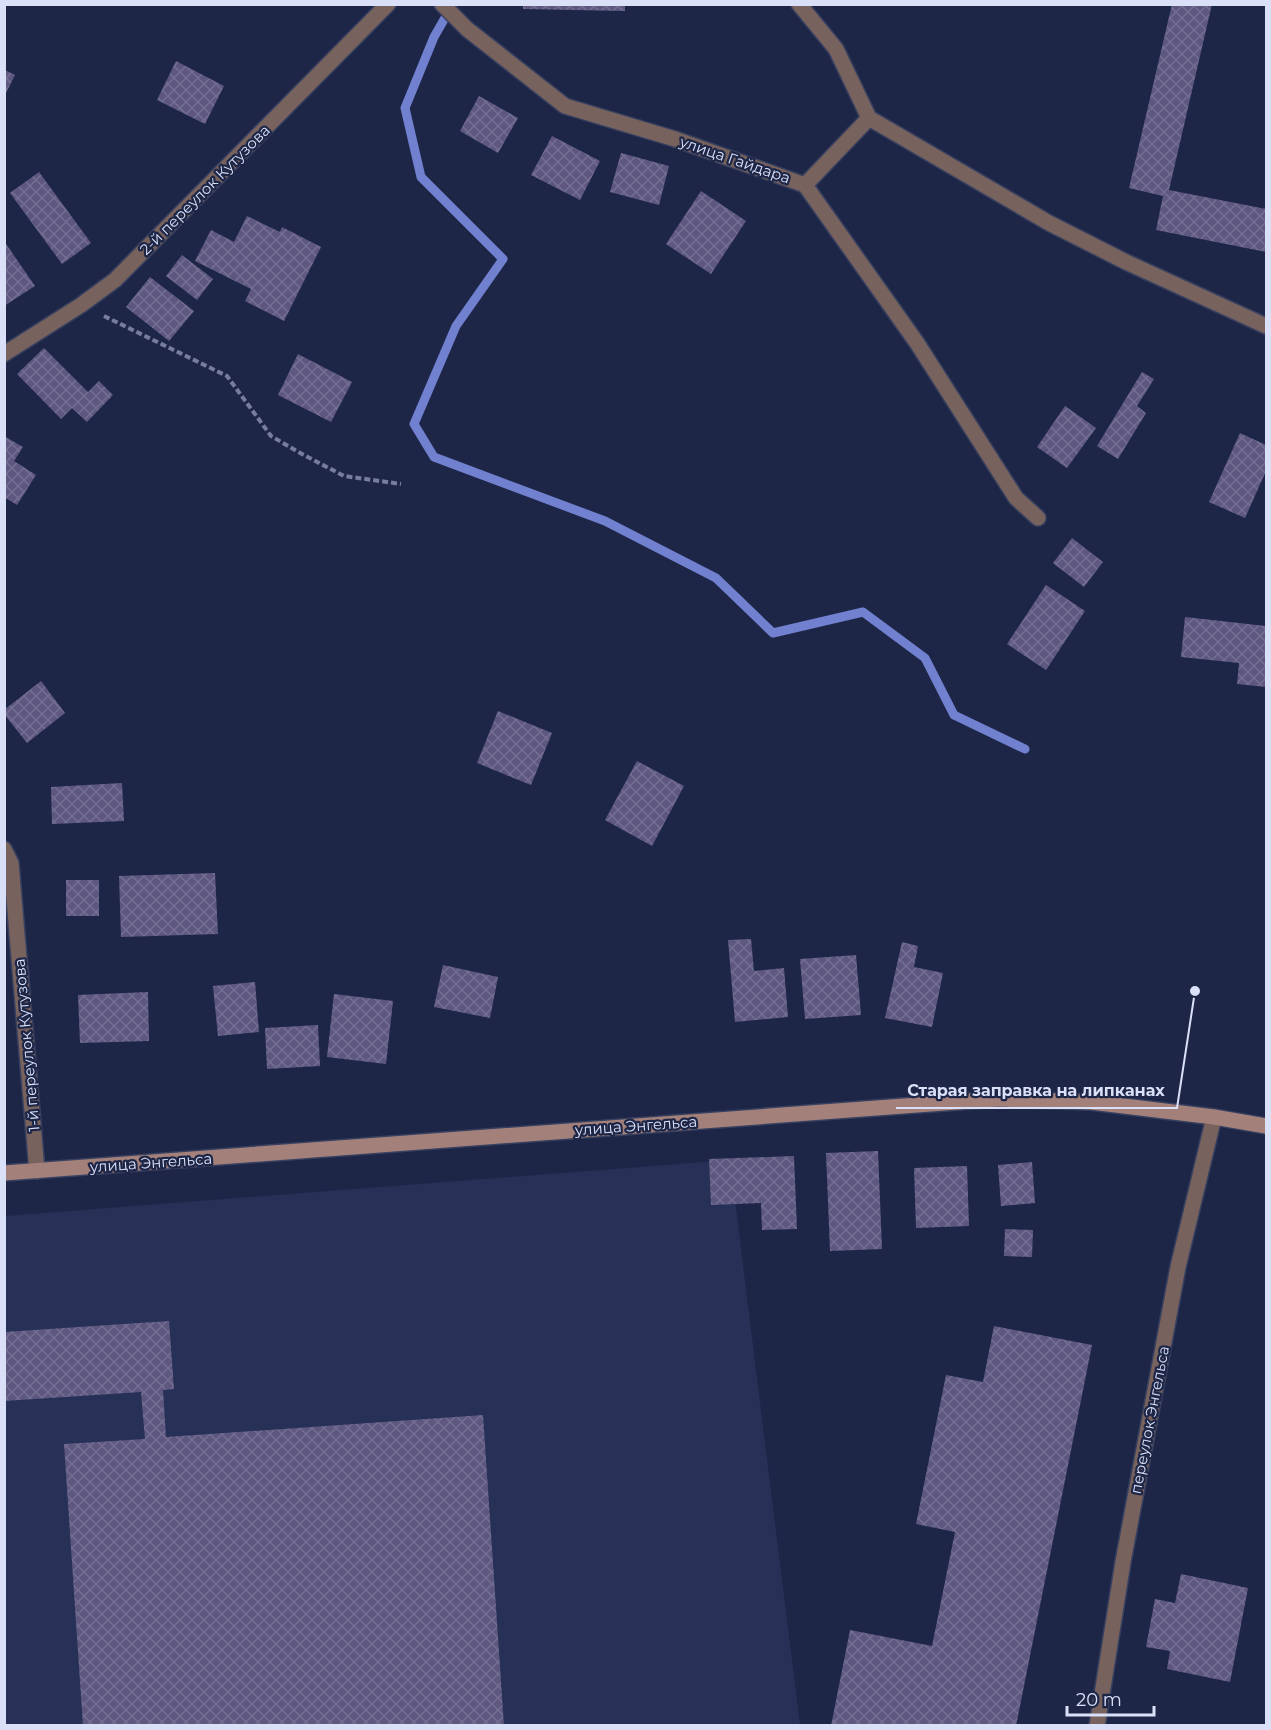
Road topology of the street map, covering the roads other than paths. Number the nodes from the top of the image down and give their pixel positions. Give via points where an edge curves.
1 (388, 4) edge
2 (442, 4) edge
3 (800, 4) edge
4 (869, 118) junction
5 (805, 185) junction
6 (1266, 326) edge
7 (4, 354) edge
8 (1038, 518) dead end
9 (4, 849) edge
10 (1214, 1117) junction
11 (1266, 1125) edge
12 (38, 1171) junction
13 (4, 1173) edge
14 (1097, 1725) edge

1 - 7 street, 2-й переулок Кутузова via 115,280
2 - 5 street, улица Гайдара via 565,106 675,139
3 - 4 street via 837,49
4 - 5 street
4 - 6 street via 1049,223
5 - 8 street, улица Гайдара via 917,344 1016,498
9 - 12 street, 1-й переулок Кутузова via 12,863
10 - 11 street, улица Энгельса
10 - 12 street, улица Энгельса via 1091,1102 998,1100
10 - 14 street, переулок Энгельса via 1178,1267
12 - 13 street, улица Энгельса

